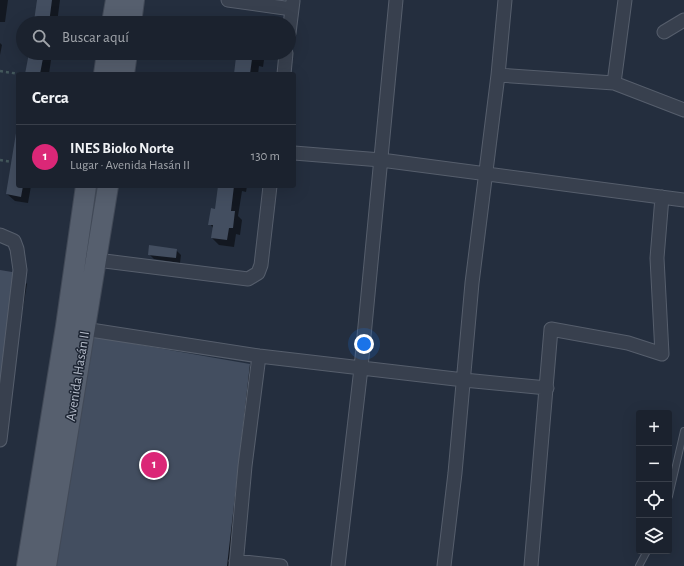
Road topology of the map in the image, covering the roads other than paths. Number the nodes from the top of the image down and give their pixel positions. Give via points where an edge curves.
1 (116, 0) edge
2 (134, 0) edge
3 (228, 0) edge
4 (396, 0) edge
5 (505, 0) edge
6 (625, 0) edge
7 (293, 4) edge
8 (113, 16) edge
9 (131, 16) edge
10 (291, 16) edge
11 (684, 20) edge
12 (664, 32) dead end
13 (106, 60) edge
14 (126, 60) edge
15 (285, 60) edge
16 (104, 72) edge
17 (124, 72) edge
18 (284, 72) edge
19 (498, 75) junction
20 (614, 83) junction
21 (684, 110) edge
22 (296, 153) edge
23 (381, 160) junction
24 (486, 174) junction
25 (86, 188) edge
26 (108, 188) edge
27 (270, 188) edge
28 (662, 197) junction
29 (684, 200) edge
30 (0, 235) edge
31 (76, 257) junction
32 (96, 260) junction
33 (84, 329) junction
34 (259, 356) junction
35 (362, 368) junction
36 (464, 380) junction
37 (547, 388) junction
38 (684, 431) edge
39 (0, 440) edge
40 (672, 483) edge
41 (645, 554) edge
42 (236, 564) edge
43 (27, 566) edge
44 (46, 566) edge
45 (282, 566) edge
46 (338, 566) edge
47 (444, 566) edge
48 (531, 566) edge
49 (639, 566) edge

1 - 8 main road
2 - 9 main road
3 - 7 street
4 - 23 street
5 - 19 street
6 - 20 street
7 - 10 street
11 - 12 street
13 - 16 main road
14 - 17 main road
15 - 18 street
19 - 20 street
19 - 24 street
20 - 21 street
22 - 23 street
23 - 24 street
23 - 35 street
24 - 28 street
24 - 36 street via 472,283
25 - 31 main road, Avenida Hasán II
26 - 32 main road, Avenida Hasán II
27 - 32 street via 261,265 258,273 248,279
28 - 29 street
28 - 37 street via 657,258 662,354 628,343 551,330
30 - 39 street via 14,241 20,270
31 - 32 street
31 - 43 main road, Avenida Hasán II
32 - 33 main road, Avenida Hasán II
33 - 34 street
33 - 44 main road, Avenida Hasán II
34 - 35 street
34 - 42 street
35 - 36 street
35 - 46 street
36 - 37 street
36 - 47 street
37 - 48 street
38 - 40 lane
41 - 49 lane
42 - 45 street

